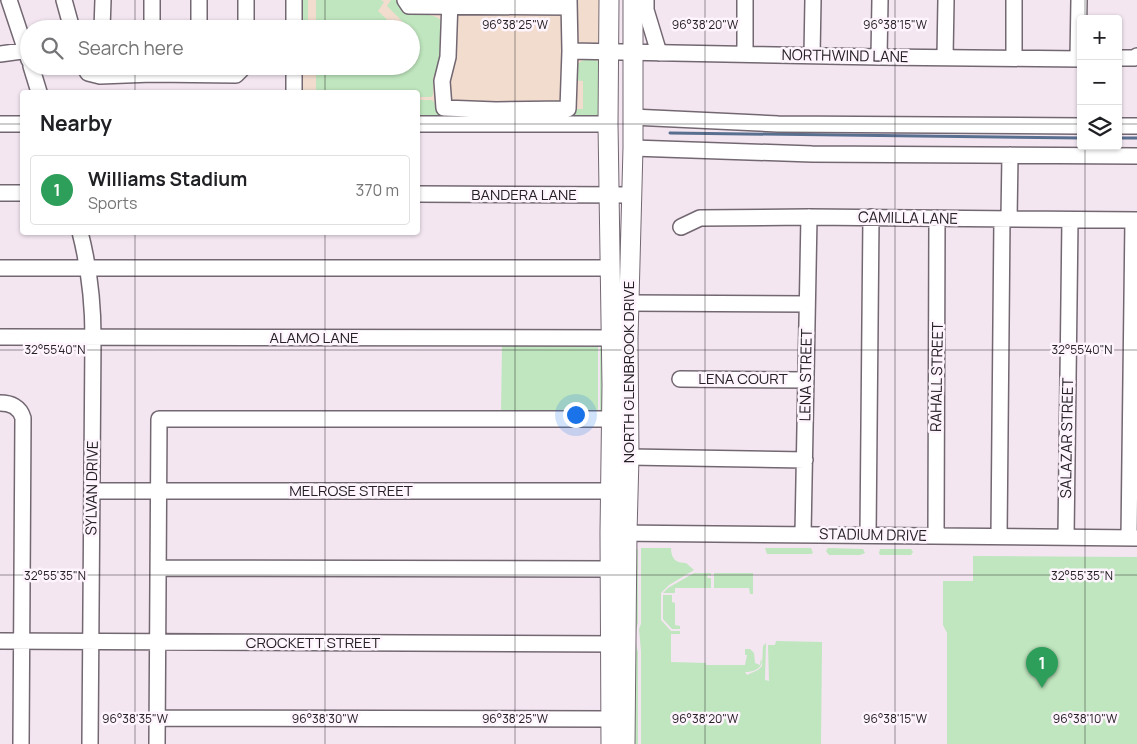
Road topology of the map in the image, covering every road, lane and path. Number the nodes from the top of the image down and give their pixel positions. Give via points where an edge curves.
1 (9, 0) edge
2 (64, 0) edge
3 (103, 0) edge
4 (152, 0) edge
5 (199, 0) edge
6 (246, 0) edge
7 (294, 0) edge
8 (405, 0) edge
9 (609, 0) edge
10 (633, 0) edge
11 (646, 0) edge
12 (745, 0) edge
13 (812, 0) edge
14 (880, 0) edge
15 (946, 0) edge
16 (1014, 0) edge
17 (1079, 0) edge
18 (450, 3) edge
19 (513, 3) edge
20 (569, 4) edge
21 (1079, 15) edge
22 (70, 20) edge
23 (102, 20) edge
24 (152, 20) edge
25 (199, 20) edge
26 (246, 20) edge
27 (294, 20) edge
28 (20, 31) edge
29 (570, 51) junction
30 (608, 51) junction
31 (633, 52) junction
32 (659, 53) junction
33 (0, 54) edge
34 (20, 54) edge
35 (745, 54) junction
36 (812, 55) junction
37 (879, 57) junction
38 (945, 57) junction
39 (1136, 57) edge
40 (1014, 58) junction
41 (1122, 58) edge
42 (1077, 59) edge
43 (33, 75) edge
44 (96, 75) edge
45 (109, 75) edge
46 (294, 75) edge
47 (38, 90) edge
48 (294, 90) edge
49 (632, 117) junction
50 (0, 124) edge
51 (20, 124) edge
52 (420, 124) edge
53 (608, 124) junction
54 (1077, 126) edge
55 (1122, 126) edge
56 (1137, 126) edge
57 (633, 148) junction
58 (1010, 155) junction
59 (1137, 156) edge
60 (0, 193) edge
61 (20, 193) edge
62 (420, 194) edge
63 (609, 195) junction
64 (631, 195) junction
65 (809, 217) junction
66 (871, 217) junction
67 (937, 218) junction
68 (1006, 219) junction
69 (1070, 220) junction
70 (1135, 220) edge
71 (681, 227) dead end
72 (81, 235) edge
73 (0, 268) edge
74 (88, 268) junction
75 (611, 268) junction
76 (629, 303) junction
77 (807, 304) junction
78 (0, 337) edge
79 (94, 337) junction
80 (620, 338) junction
81 (680, 379) dead end
82 (806, 380) junction
83 (0, 403) edge
84 (611, 418) junction
85 (630, 457) junction
86 (805, 460) junction
87 (92, 491) junction
88 (158, 491) junction
89 (610, 491) junction
90 (618, 533) junction
91 (804, 534) junction
92 (868, 535) junction
93 (936, 536) junction
94 (999, 536) junction
95 (1066, 537) junction
96 (1133, 538) edge
97 (158, 568) junction
98 (610, 569) junction
99 (0, 641) edge
100 (22, 641) junction
101 (90, 642) junction
102 (157, 642) junction
103 (619, 644) junction
104 (157, 718) junction
105 (611, 718) junction
106 (21, 744) edge
107 (90, 744) edge
108 (157, 744) edge
109 (611, 744) edge
110 (625, 744) edge

1 - 28 street
2 - 22 street
3 - 23 street
4 - 24 street
5 - 25 street
6 - 26 street
7 - 27 street
8 - 18 street via 410,6
9 - 30 main road, NORTH GLENBROOK DRIVE
10 - 31 main road, NORTH GLENBROOK DRIVE
11 - 32 street
12 - 35 street
13 - 36 street
14 - 37 street
15 - 38 street
16 - 40 street
17 - 21 street
18 - 19 street
18 - 29 street via 448,56 442,81 444,108 568,109
19 - 20 street
20 - 29 street
29 - 30 street, NORTHWIND LANE
30 - 31 street, NORTHWIND LANE
30 - 53 main road, NORTH GLENBROOK DRIVE
31 - 32 street, NORTHWIND LANE
31 - 49 main road, NORTH GLENBROOK DRIVE
32 - 35 street, NORTHWIND LANE
33 - 34 street
35 - 36 street, NORTHWIND LANE
36 - 37 street, NORTHWIND LANE
37 - 38 street, NORTHWIND LANE
38 - 40 street, NORTHWIND LANE
39 - 41 street
40 - 42 street, NORTHWIND LANE
43 - 47 street
44 - 45 street
46 - 48 street
49 - 54 street via 778,124
49 - 57 main road, NORTH GLENBROOK DRIVE
50 - 51 street
52 - 53 street
53 - 63 main road, NORTH GLENBROOK DRIVE
55 - 56 street
57 - 58 street via 812,154
57 - 64 main road, NORTH GLENBROOK DRIVE
58 - 59 street
58 - 68 street
60 - 61 street
62 - 63 street, BANDERA LANE
63 - 64 street, BANDERA LANE
63 - 75 main road, NORTH GLENBROOK DRIVE
64 - 76 main road, NORTH GLENBROOK DRIVE
65 - 66 street, CAMILLA LANE
65 - 71 street, CAMILLA LANE via 700,218
65 - 77 street, LENA STREET
66 - 67 street, CAMILLA LANE
66 - 92 street
67 - 68 street, CAMILLA LANE
67 - 93 street, RAHALL STREET
68 - 69 street, CAMILLA LANE
68 - 94 street
69 - 70 street, CAMILLA LANE
69 - 95 street, SALAZAR STREET
70 - 96 street
72 - 74 street, SYLVAN DRIVE
73 - 74 street
74 - 75 street
74 - 79 street, SYLVAN DRIVE
75 - 80 main road, NORTH GLENBROOK DRIVE
76 - 77 street
76 - 80 main road, NORTH GLENBROOK DRIVE
77 - 82 street, LENA STREET
78 - 79 street, ALAMO LANE
79 - 80 street, ALAMO LANE
79 - 87 street, SYLVAN DRIVE
80 - 84 main road, NORTH GLENBROOK DRIVE
80 - 85 main road, NORTH GLENBROOK DRIVE
81 - 82 street, LENA COURT
82 - 86 street, LENA STREET
83 - 100 street via 18,408 23,418
84 - 88 street via 159,418
84 - 89 main road, NORTH GLENBROOK DRIVE
85 - 86 street
85 - 90 main road, NORTH GLENBROOK DRIVE
86 - 91 street, LENA STREET
87 - 88 street, MELROSE STREET
87 - 101 street, SYLVAN DRIVE
88 - 89 street, MELROSE STREET
88 - 97 street
89 - 90 main road, NORTH GLENBROOK DRIVE
90 - 91 street, STADIUM DRIVE
90 - 98 main road, NORTH GLENBROOK DRIVE
90 - 103 main road, NORTH GLENBROOK DRIVE
91 - 92 street, STADIUM DRIVE
92 - 93 street, STADIUM DRIVE
93 - 94 street, STADIUM DRIVE
94 - 95 street, STADIUM DRIVE
95 - 96 street, STADIUM DRIVE
97 - 98 street
97 - 102 street
98 - 103 main road, NORTH GLENBROOK DRIVE
99 - 100 street, CROCKETT STREET
100 - 101 street, CROCKETT STREET
100 - 106 street
101 - 102 street, CROCKETT STREET
101 - 107 street, SYLVAN DRIVE
102 - 103 street, CROCKETT STREET
102 - 104 street
103 - 105 main road, NORTH GLENBROOK DRIVE
103 - 110 main road, NORTH GLENBROOK DRIVE
104 - 105 street
104 - 108 street
105 - 109 main road, NORTH GLENBROOK DRIVE

